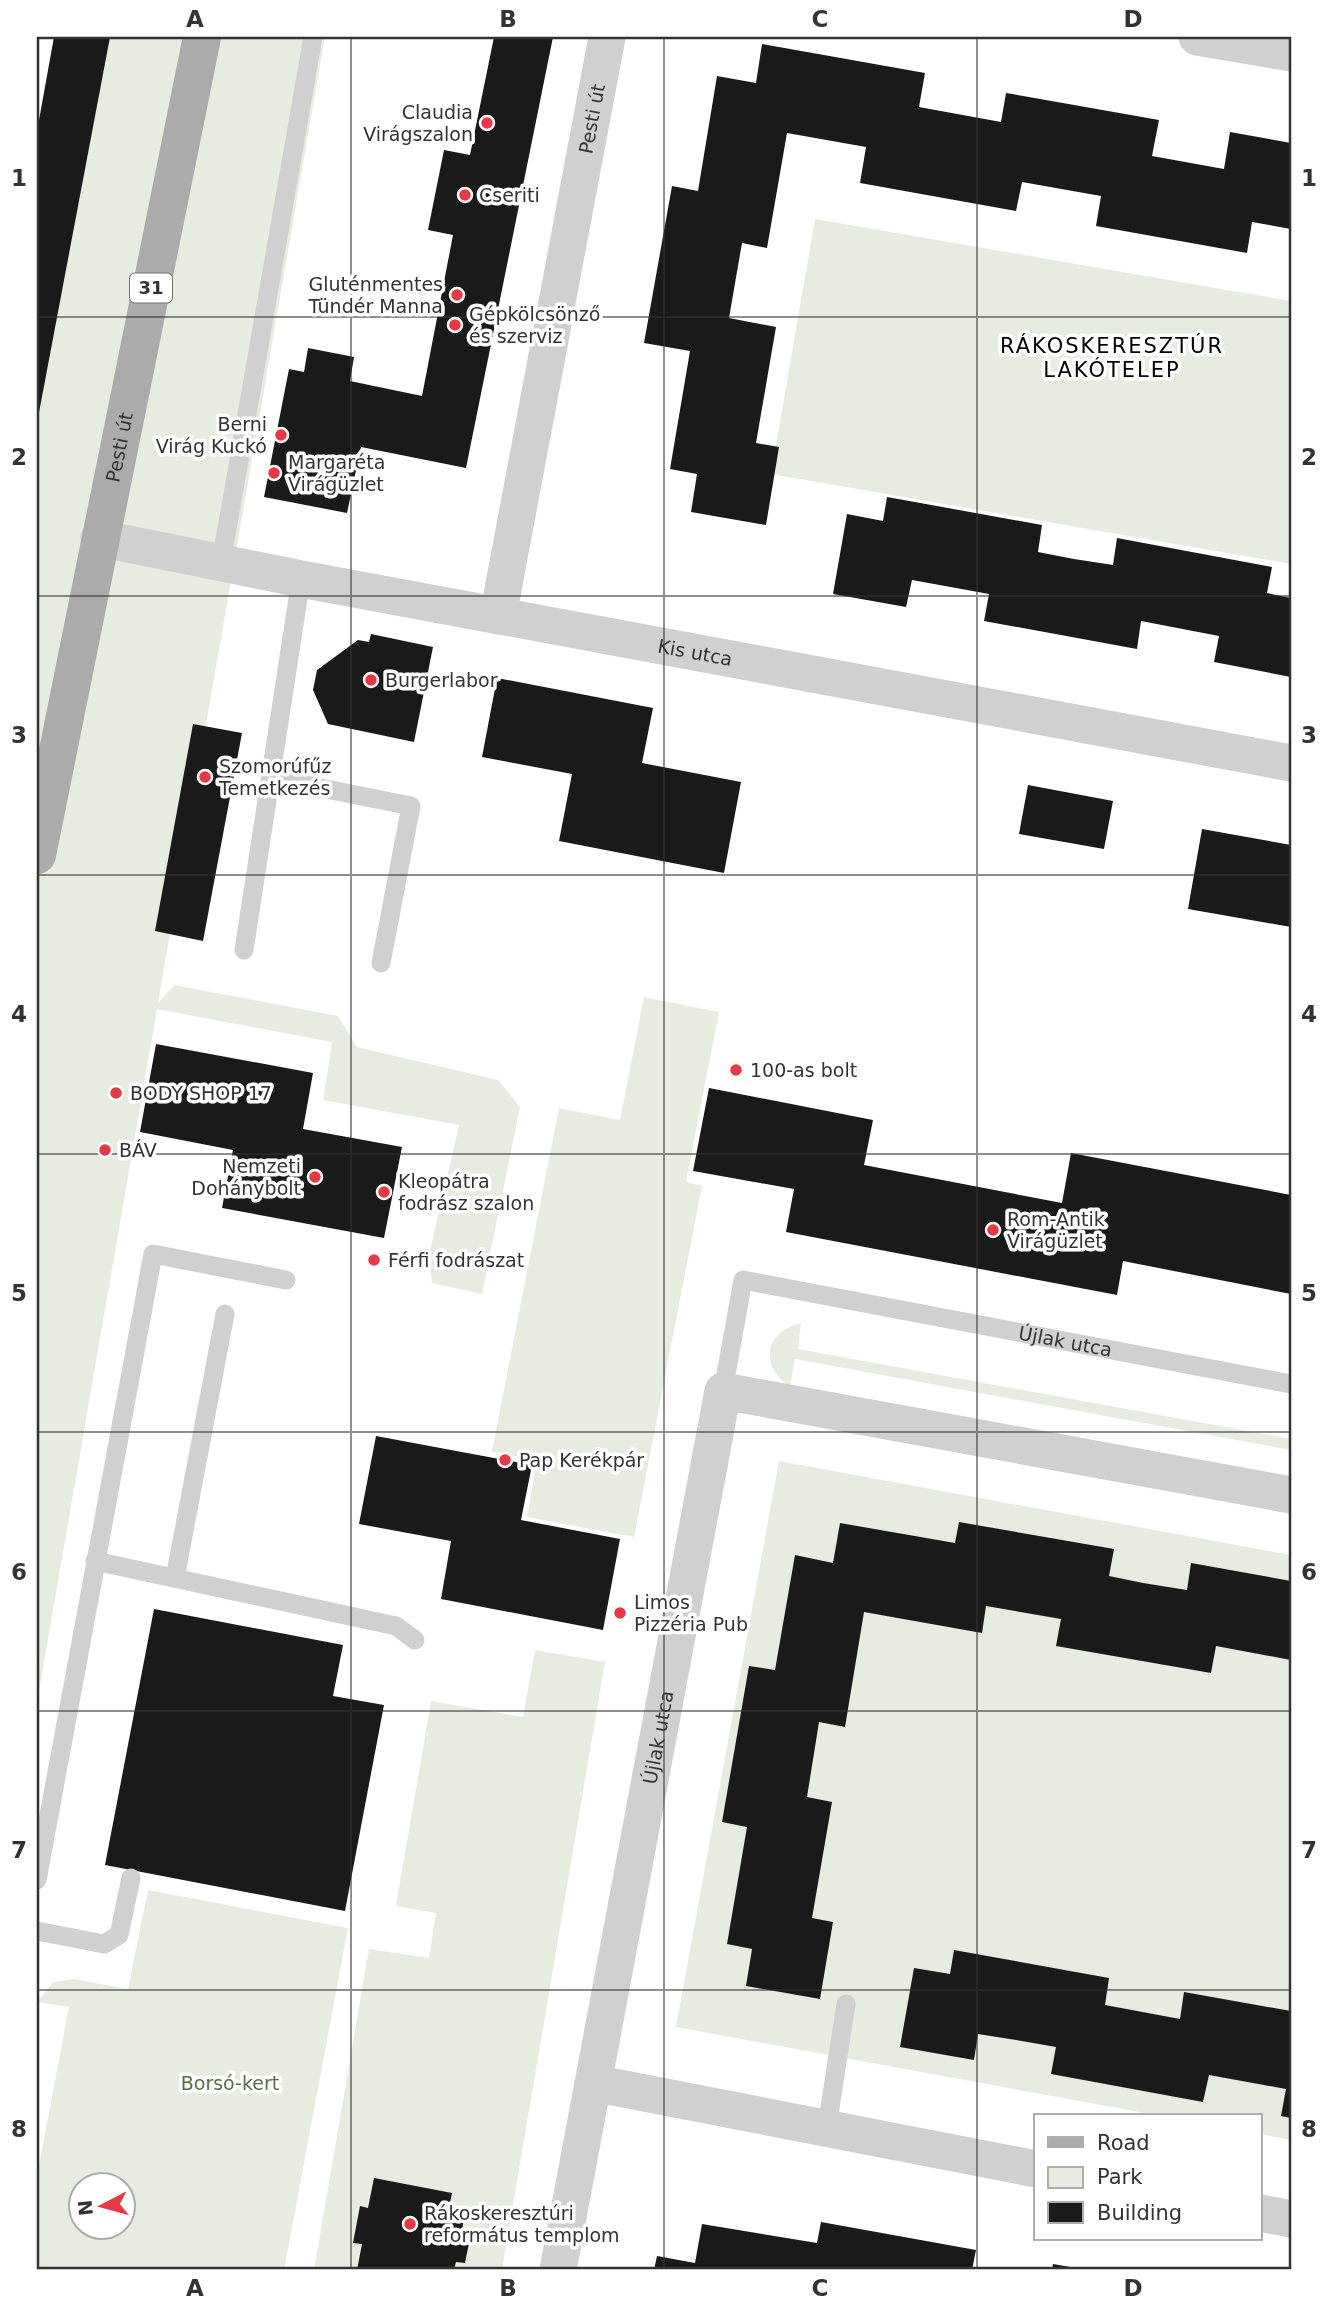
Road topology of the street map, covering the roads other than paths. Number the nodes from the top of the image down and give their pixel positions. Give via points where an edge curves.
1 (202, 37) edge
2 (313, 37) edge
3 (607, 37) edge
4 (1197, 37) edge
5 (1291, 53) edge
6 (99, 538) junction
7 (221, 563) junction
8 (301, 579) junction
9 (498, 615) junction
10 (1291, 762) edge
11 (271, 778) junction
12 (37, 855) edge
13 (244, 950) dead end
14 (381, 963) dead end
15 (286, 1280) dead end
16 (225, 1314) dead end
17 (1291, 1384) edge
18 (723, 1391) junction
19 (1291, 1495) edge
20 (95, 1561) junction
21 (176, 1578) junction
22 (415, 1640) dead end
23 (131, 1878) dead end
24 (37, 1880) edge
25 (37, 1931) edge
26 (846, 2004) dead end
27 (593, 2083) junction
28 (827, 2127) junction
29 (1034, 2169) edge
30 (1262, 2213) edge
31 (1291, 2219) edge
32 (558, 2270) edge

1 - 6 main road, Pesti út / 31
2 - 7 lane
3 - 9 street, Pesti út
4 - 5 street
6 - 7 street, Kis utca
6 - 12 main road, Pesti út / 31
7 - 8 street, Kis utca
8 - 9 street, Kis utca
8 - 11 lane
9 - 10 street, Kis utca
11 - 13 lane
11 - 14 lane via 411,806
15 - 20 lane via 153,1254
16 - 21 lane
17 - 18 lane, Újlak utca via 743,1280
18 - 19 street
18 - 27 street, Újlak utca
20 - 21 lane
20 - 24 lane
21 - 22 lane via 396,1626
23 - 25 lane via 119,1935 104,1944
26 - 28 lane
27 - 28 street
27 - 32 street, Újlak utca
28 - 29 street
30 - 31 street

